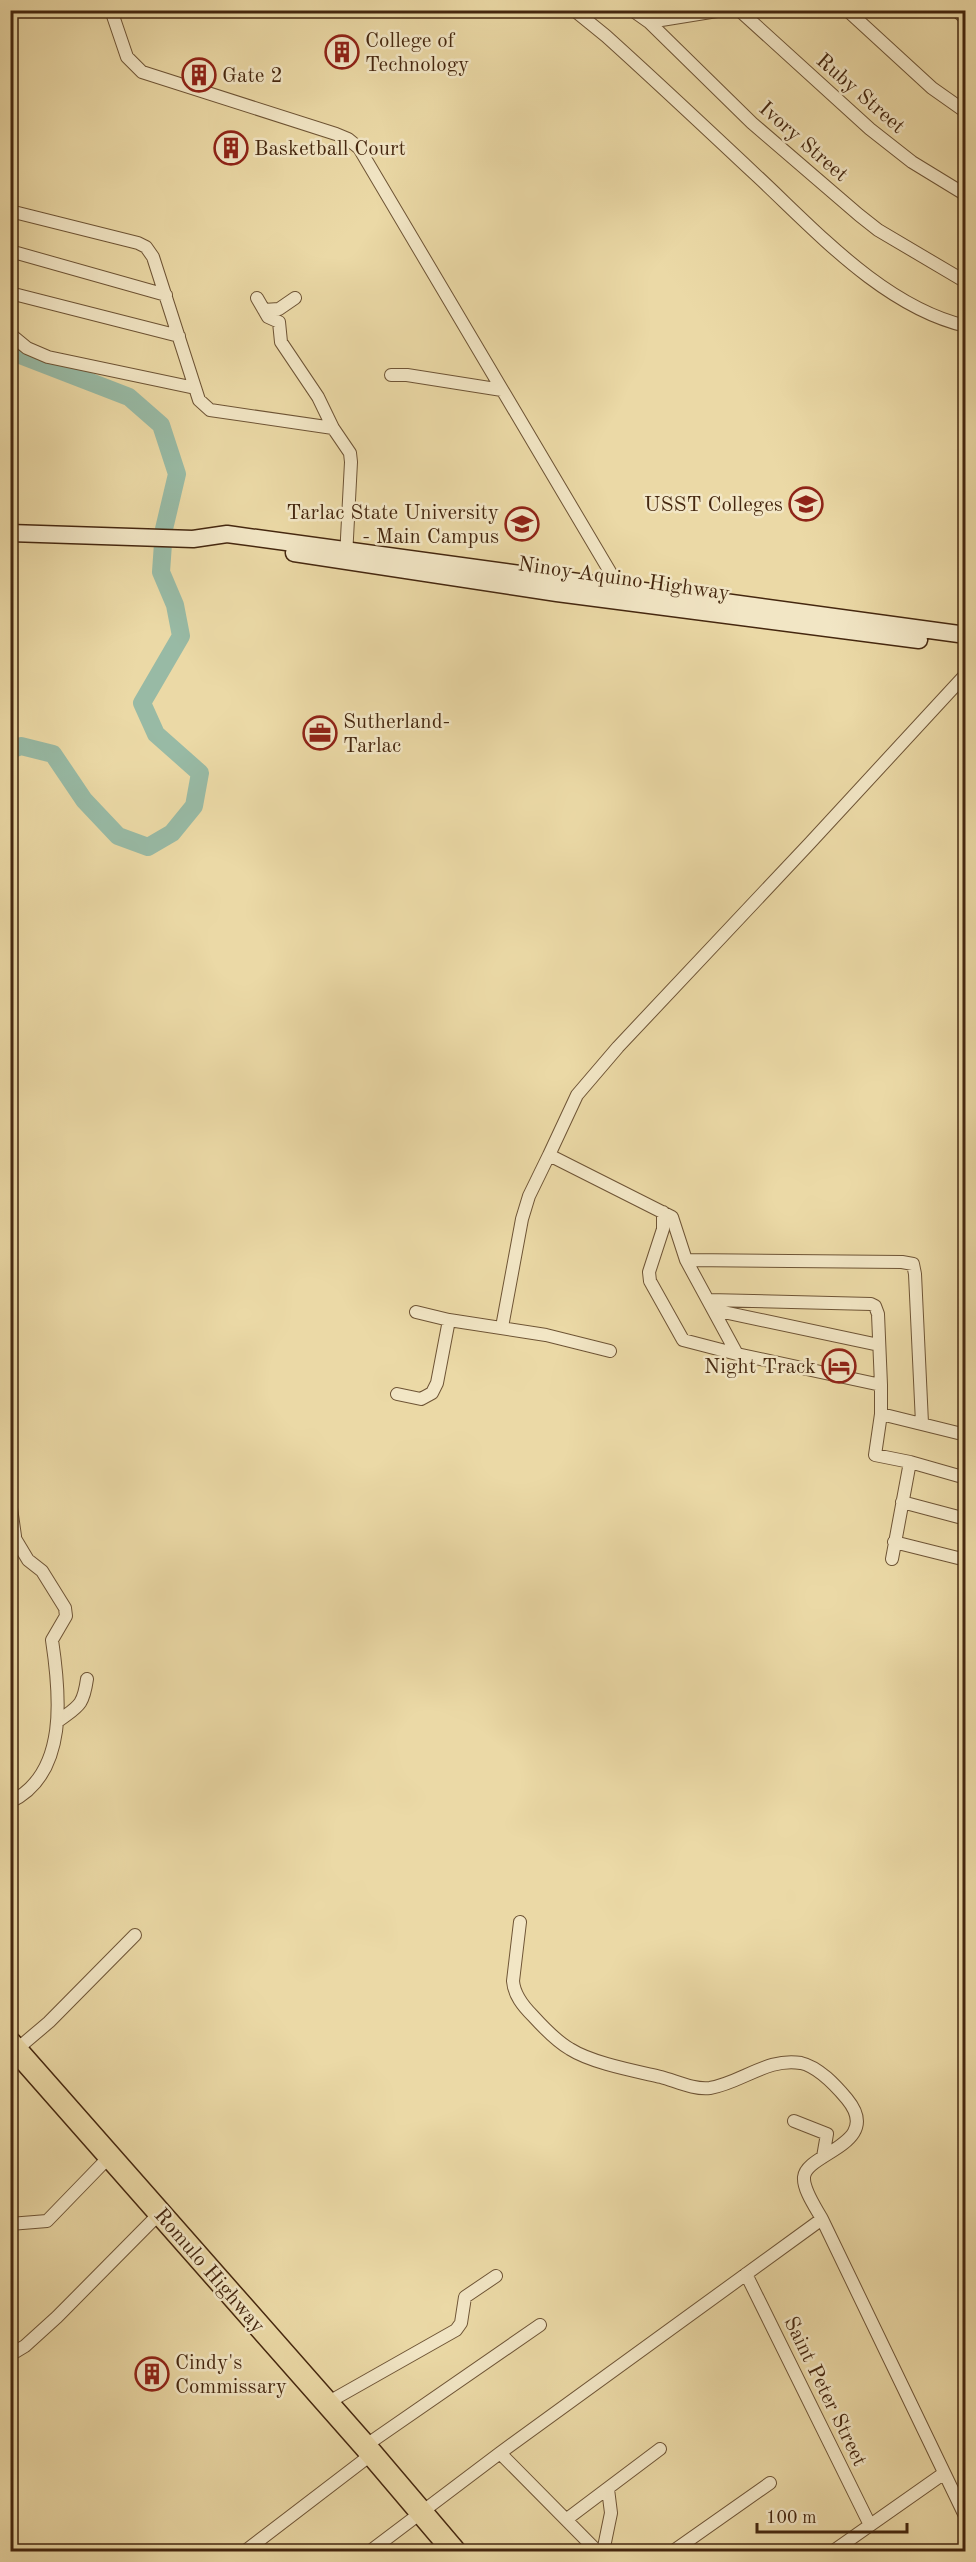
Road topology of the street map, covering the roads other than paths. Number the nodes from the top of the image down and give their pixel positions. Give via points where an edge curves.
1 (111, 10) edge
2 (574, 10) edge
3 (632, 10) edge
4 (723, 10) edge
5 (740, 10) edge
6 (847, 10) edge
7 (956, 10) edge
8 (966, 20) edge
9 (649, 22) junction
10 (966, 112) edge
11 (966, 195) edge
12 (10, 211) edge
13 (10, 251) edge
14 (966, 282) edge
15 (10, 293) edge
16 (166, 295) junction
17 (257, 297) dead end
18 (295, 298) dead end
19 (264, 310) junction
20 (966, 326) edge
21 (10, 334) edge
22 (179, 336) junction
23 (391, 375) dead end
24 (195, 388) junction
25 (502, 390) junction
26 (333, 428) junction
27 (10, 532) edge
28 (346, 555) junction
29 (570, 587) junction
30 (619, 587) junction
31 (638, 596) junction
32 (966, 635) edge
33 (966, 647) edge
34 (966, 674) edge
35 (549, 1155) junction
36 (663, 1212) junction
37 (661, 1239) junction
38 (680, 1245) junction
39 (686, 1260) junction
40 (711, 1305) junction
41 (416, 1312) dead end
42 (449, 1320) junction
43 (502, 1327) junction
44 (879, 1346) junction
45 (610, 1351) dead end
46 (736, 1354) junction
47 (881, 1385) junction
48 (397, 1394) dead end
49 (881, 1414) junction
50 (922, 1424) junction
51 (966, 1436) edge
52 (910, 1462) junction
53 (966, 1478) edge
54 (10, 1501) edge
55 (902, 1502) junction
56 (966, 1519) edge
57 (13, 1533) edge
58 (894, 1542) junction
59 (892, 1560) dead end
60 (966, 1560) edge
61 (87, 1679) dead end
62 (57, 1722) junction
63 (10, 1802) edge
64 (520, 1922) dead end
65 (135, 1935) dead end
66 (13, 2047) edge
67 (794, 2121) dead end
68 (110, 2156) junction
69 (823, 2157) junction
70 (159, 2214) junction
71 (822, 2219) junction
72 (10, 2224) edge
73 (746, 2274) junction
74 (496, 2276) dead end
75 (540, 2325) dead end
76 (10, 2355) edge
77 (327, 2403) junction
78 (660, 2449) dead end
79 (368, 2450) junction
80 (500, 2453) junction
81 (943, 2474) junction
82 (770, 2483) dead end
83 (608, 2489) junction
84 (421, 2512) junction
85 (966, 2518) edge
86 (567, 2519) junction
87 (870, 2525) junction
88 (244, 2552) edge
89 (369, 2552) edge
90 (455, 2552) edge
91 (598, 2552) edge
92 (603, 2552) edge
93 (672, 2552) edge
94 (832, 2552) edge

1 - 25 street via 127,57 142,72 336,134 358,148
2 - 20 street via 853,264 918,308 941,320
3 - 9 street, Ivory Street
4 - 9 street
5 - 11 street, Ruby Street via 870,129 912,162
6 - 10 street via 932,88
7 - 8 street
9 - 14 street, Ivory Street via 752,123 859,215
12 - 16 street via 146,247
13 - 16 street
15 - 22 street
16 - 22 street
17 - 19 street
18 - 19 street via 279,309
19 - 26 street via 279,322 282,342
21 - 24 street via 27,348 48,357
22 - 24 street
23 - 25 street
24 - 26 street via 199,400 210,410
25 - 30 street
26 - 28 street via 350,453 351,462
27 - 28 main road, Ninoy Aquino Highway via 201,539 224,545
28 - 29 main road, Ninoy Aquino Highway
29 - 30 main road, Ninoy Aquino Highway
29 - 31 main road, Ninoy Aquino Highway
30 - 31 main road, Ninoy Aquino Highway
31 - 32 main road, Ninoy Aquino Highway
31 - 33 main road, Ninoy Aquino Highway
34 - 35 street via 618,1047 577,1095
35 - 36 street
35 - 43 street via 522,1219
36 - 37 street
36 - 38 street via 675,1220
37 - 38 street
37 - 46 street via 649,1278 680,1338 688,1344
38 - 39 street
39 - 40 street
39 - 50 street via 913,1264
40 - 44 street
40 - 44 street via 872,1304 878,1314
40 - 46 street
41 - 42 street
42 - 43 street
42 - 48 street via 432,1393 421,1399
43 - 45 street
44 - 47 street
46 - 47 street
47 - 49 street
49 - 50 street
49 - 52 street via 875,1455
50 - 51 street
52 - 53 street
52 - 55 street
54 - 57 street
55 - 56 street
55 - 58 street
57 - 62 street via 28,1560 42,1571 65,1608 65,1621 52,1640 57,1672
58 - 59 street
58 - 60 street
61 - 62 street via 81,1704
62 - 63 street via 52,1755 39,1776
64 - 69 street via 514,1988 524,2007 568,2048 617,2066 706,2088 771,2065 794,2062 809,2066 847,2100 855,2119 846,2142
65 - 66 street via 49,2022
66 - 68 highway, Romulo Highway
67 - 69 street via 827,2134
68 - 70 highway, Romulo Highway
68 - 72 street via 47,2221
69 - 71 street via 808,2167 804,2177
70 - 76 street via 57,2317
70 - 77 highway, Romulo Highway
71 - 73 street
71 - 81 street
73 - 80 street
73 - 87 street, Saint Peter Street
74 - 77 street via 465,2297 456,2330
75 - 79 street
77 - 79 highway, Romulo Highway
78 - 83 street
79 - 84 highway, Romulo Highway
79 - 88 street
80 - 84 street
80 - 86 street
81 - 85 street
81 - 87 street
82 - 93 street
83 - 86 street
83 - 92 street via 611,2513
84 - 89 street
84 - 90 highway, Romulo Highway
86 - 91 street
87 - 94 street

